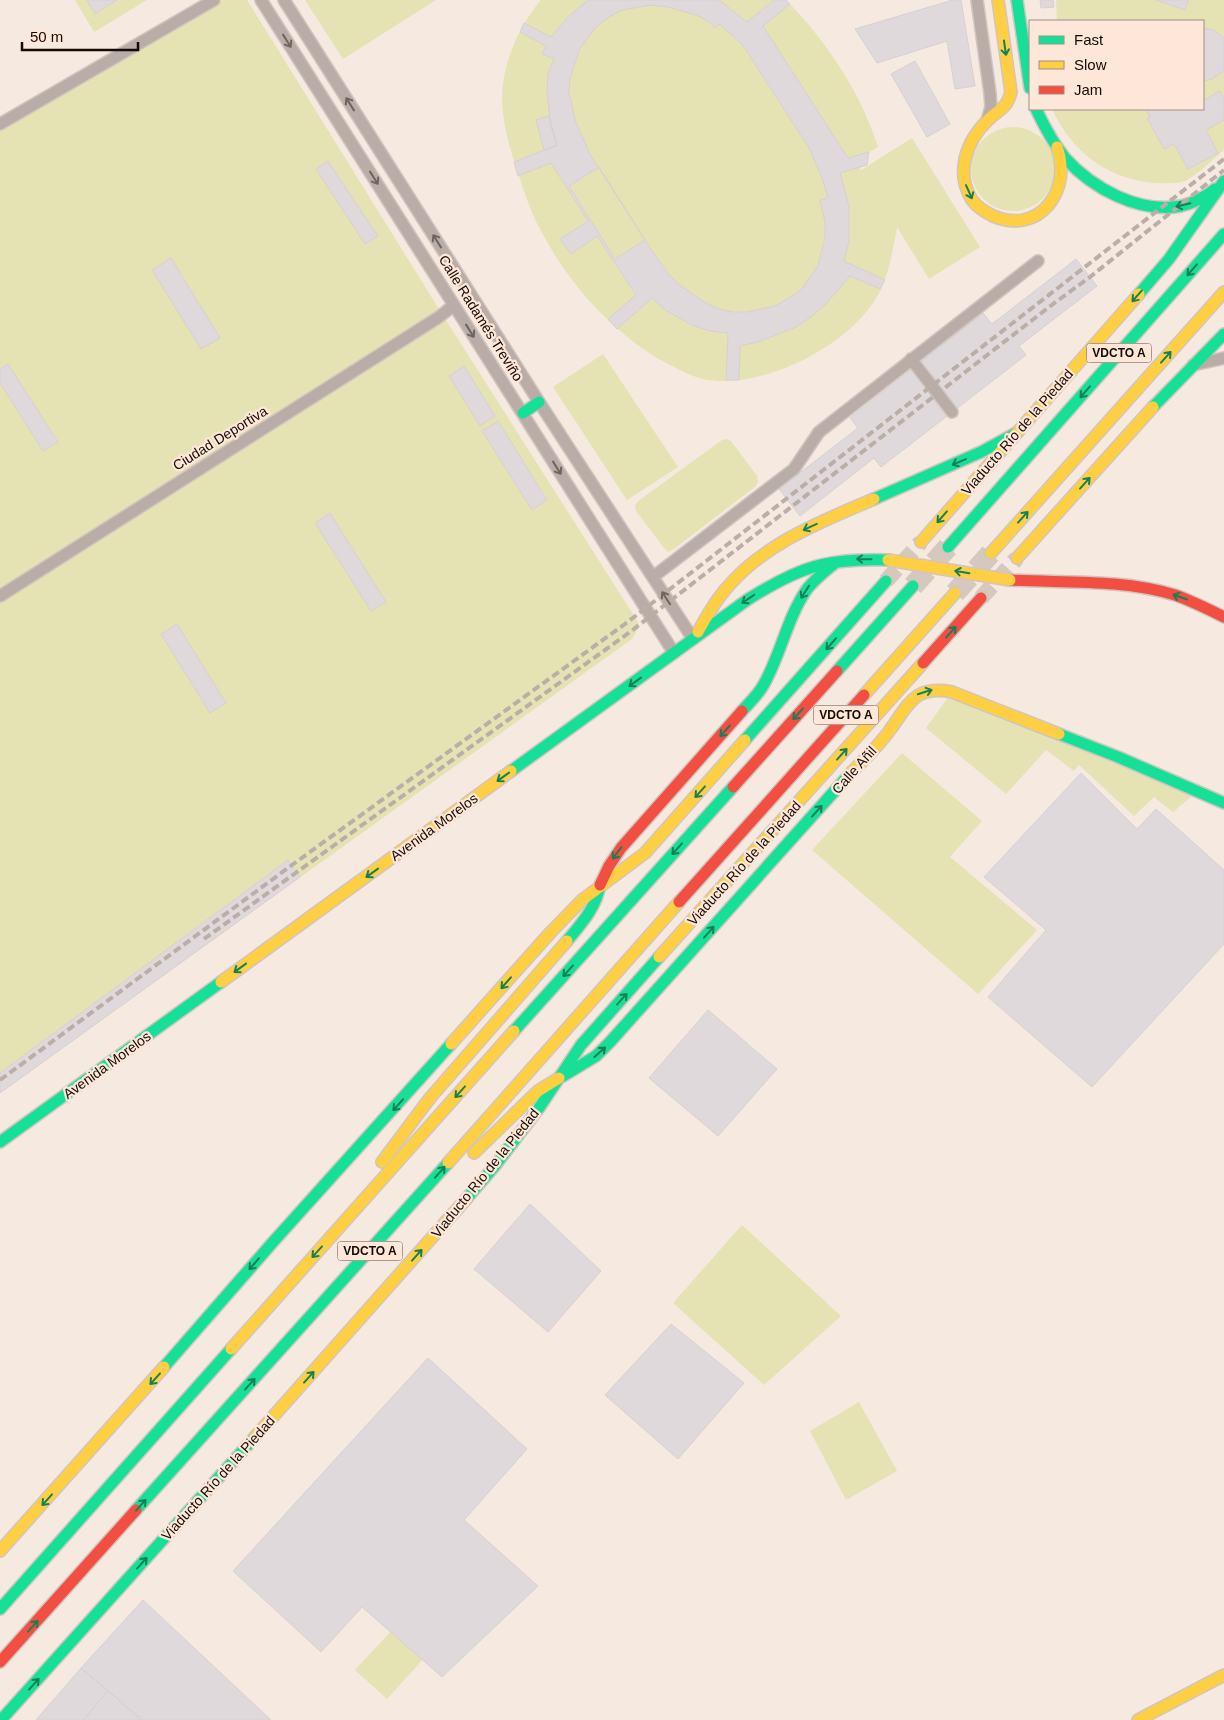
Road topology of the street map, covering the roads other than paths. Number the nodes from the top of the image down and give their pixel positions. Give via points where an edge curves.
1 (214, 0) edge
2 (261, 0) edge
3 (284, 0) edge
4 (977, 0) edge
5 (998, 0) edge
6 (1016, 0) edge
7 (1029, 82) edge
8 (1037, 110) edge
9 (987, 121) junction
10 (0, 124) edge
11 (1057, 147) junction
12 (1224, 181) edge
13 (1224, 234) edge
14 (1038, 261) dead end
15 (1224, 292) edge
16 (454, 305) junction
17 (1224, 334) edge
18 (1224, 358) edge
19 (911, 359) junction
20 (1192, 365) junction
21 (539, 402) junction
22 (952, 412) dead end
23 (523, 413) junction
24 (1018, 432) junction
25 (920, 542) tunnel mouth
26 (948, 547) tunnel mouth
27 (991, 553) tunnel mouth
28 (1017, 558) tunnel mouth
29 (840, 560) junction
30 (653, 577) junction
31 (886, 581) tunnel mouth
32 (913, 586) tunnel mouth
33 (955, 593) tunnel mouth
34 (0, 596) edge
35 (981, 598) tunnel mouth
36 (1224, 617) edge
37 (693, 639) junction
38 (674, 653) junction
39 (1224, 803) edge
40 (600, 885) junction
41 (559, 1078) junction
42 (0, 1142) edge
43 (392, 1226) junction
44 (336, 1232) junction
45 (0, 1551) edge
46 (0, 1609) edge
47 (0, 1662) edge
48 (1224, 1675) edge
49 (1, 1720) edge
50 (1138, 1720) edge

1 - 10 street
2 -> 16 street, Calle Radamés Treviño
21 -> 3 street, Calle Radamés Treviño
4 - 9 street via 990,93
5 -> 9 main road via 1011,92 1010,102
6 - 7 main road
8 - 11 main road
9 -> 11 main road via 968,148 963,173 968,194 982,210 993,216 1016,221 1037,216 1046,210 1062,180 1062,159
12 -> 11 main road via 1202,198 1186,205 1169,208 1148,205 1122,198 1093,183 1066,160
12 -> 24 main road, Viaducto Río de la Piedad via 1169,259
13 -> 26 main road, Viaducto Río de la Piedad / VDCTO A
14 - 19 street
27 -> 15 main road, VDCTO A
16 -> 23 street, Calle Radamés Treviño
16 - 34 street, Ciudad Deportiva
17 - 20 main road
18 - 20 street
19 - 22 street
19 - 30 street via 819,432 794,469
28 -> 20 main road
21 - 23 main road
21 - 30 street, Calle Radamés Treviño
23 -> 38 street, Calle Radamés Treviño
24 -> 25 main road, Viaducto Río de la Piedad
24 -> 37 main road via 782,542 726,588
36 -> 29 main road, Avenida Morelos, bridge via 1179,596 1144,587 1010,580 888,560
29 -> 37 main road, Avenida Morelos via 803,568 784,577
29 -> 40 main road via 818,576 804,594 763,687 621,848
37 -> 30 street, Calle Radamés Treviño
31 -> 40 main road via 645,853
32 -> 44 main road, VDCTO A
43 -> 33 main road, Viaducto Río de la Piedad / VDCTO A
41 -> 35 main road, Viaducto Río de la Piedad via 581,1045
37 - 38 main road, Avenida Morelos
38 -> 42 main road, Avenida Morelos
41 -> 39 main road, Calle Añil via 596,1056 610,1042 890,730 903,708 923,692 952,692 1118,757
40 - 44 main road via 598,897 587,917 414,1117
40 -> 45 main road via 550,933
41 - 43 main road, Calle Añil via 538,1091 424,1202
49 -> 41 main road, Viaducto Río de la Piedad via 494,1167
47 -> 43 main road, Viaducto Río de la Piedad / VDCTO A
44 -> 46 main road, VDCTO A
48 - 50 main road

